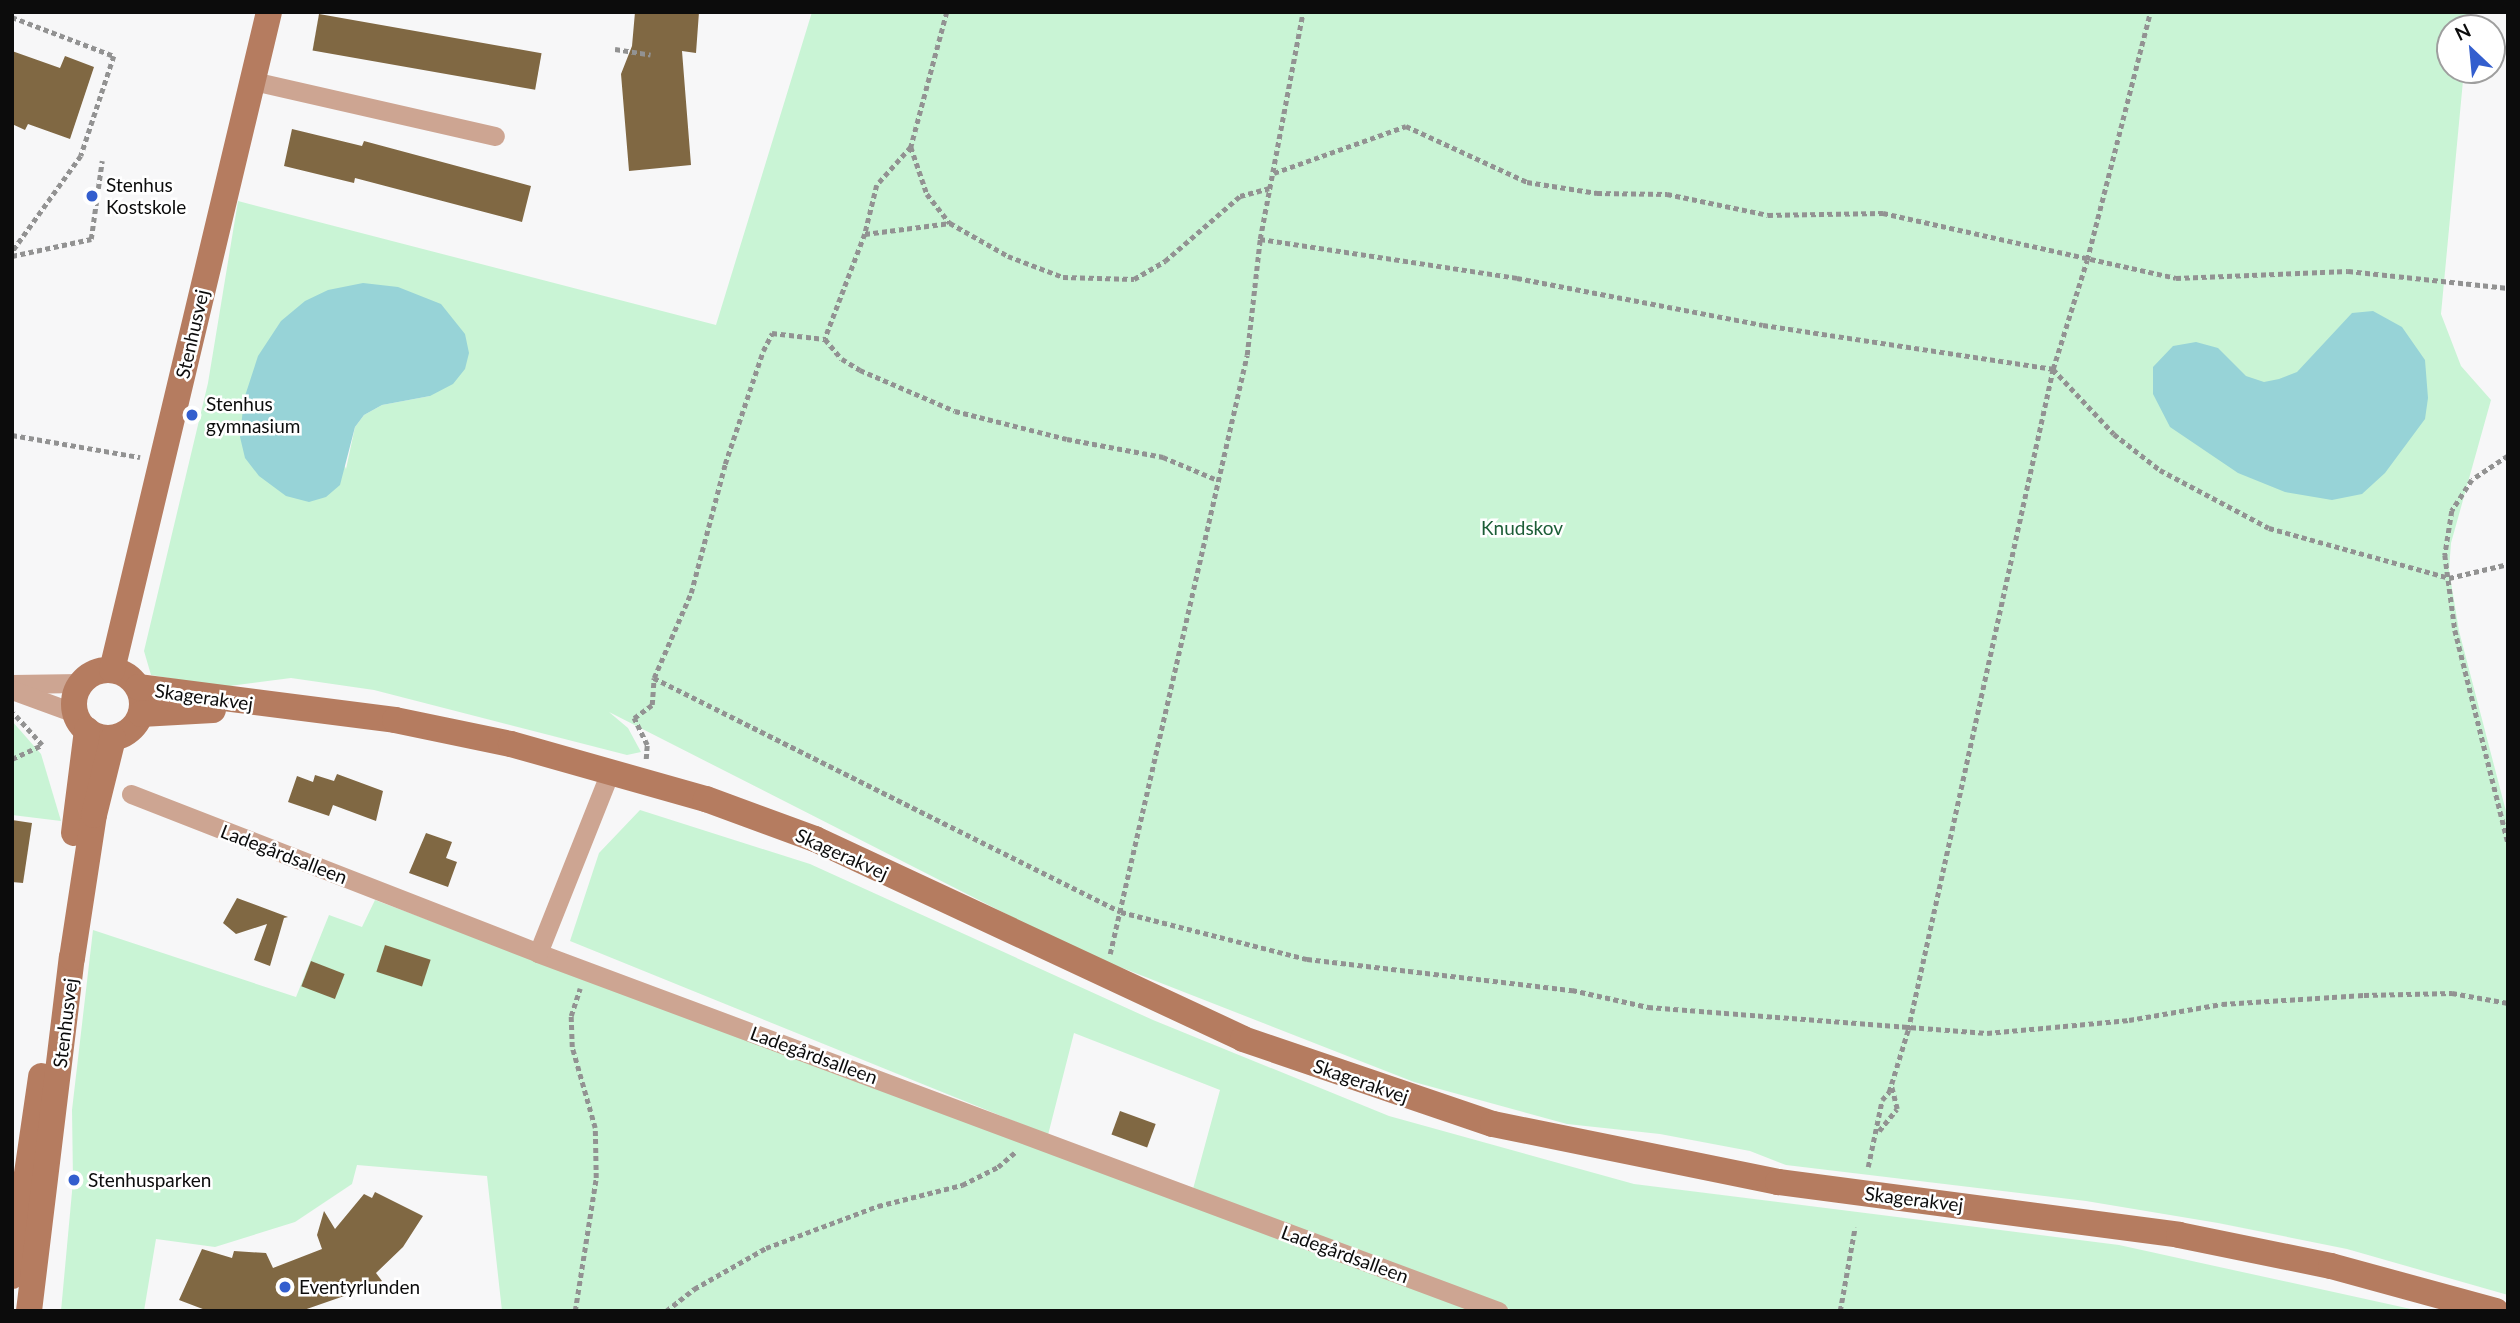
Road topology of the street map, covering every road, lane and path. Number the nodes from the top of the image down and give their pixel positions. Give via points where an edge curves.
1 (269, 12) edge
2 (947, 12) edge
3 (1303, 12) edge
4 (2150, 12) edge
5 (12, 17) edge
6 (615, 50) dead end
7 (651, 54) dead end
8 (253, 81) junction
9 (495, 136) dead end
10 (911, 147) junction
11 (102, 161) dead end
12 (1274, 173) junction
13 (1269, 188) junction
14 (950, 223) junction
15 (865, 234) junction
16 (1260, 239) junction
17 (12, 254) edge
18 (2087, 260) junction
19 (2508, 288) edge
20 (825, 339) junction
21 (2053, 369) junction
22 (12, 435) edge
23 (2508, 456) edge
24 (162, 461) junction
25 (1215, 478) junction
26 (2508, 564) edge
27 (2449, 578) junction
28 (112, 670) junction
29 (654, 678) junction
30 (81, 683) junction
31 (12, 684) edge
32 (138, 687) junction
33 (12, 690) edge
34 (270, 706) junction
35 (12, 713) edge
36 (141, 714) junction
37 (81, 722) junction
38 (113, 738) junction
39 (12, 759) edge
40 (610, 772) junction
41 (641, 781) junction
42 (131, 794) dead end
43 (2508, 842) edge
44 (1121, 912) junction
45 (538, 953) junction
46 (586, 970) junction
47 (1105, 978) junction
48 (2508, 1003) edge
49 (1908, 1030) junction
50 (1891, 1084) junction
51 (1879, 1132) junction
52 (1029, 1136) junction
53 (1868, 1167) dead end
54 (24, 1216) edge
55 (1854, 1227) dead end
56 (12, 1276) edge
57 (29, 1311) edge
58 (575, 1311) edge
59 (666, 1311) edge
60 (1498, 1311) edge
61 (1840, 1311) edge
62 (2496, 1311) edge

1 - 8 street, Stenhusvej
2 - 10 path
3 - 12 path
4 - 18 path
5 - 17 path via 114,56 81,156
6 - 7 path
8 - 9 street
8 - 24 street, Stenhusvej
10 - 14 path via 927,194
10 - 15 path via 877,185
11 - 17 path via 91,239
12 - 13 path
12 - 18 path via 1406,126 1527,182 1597,193 1667,194 1768,215 1883,213
13 - 14 path via 1240,196 1165,261 1133,279 1063,277 1008,256
13 - 16 path
14 - 15 path
15 - 20 path
16 - 21 path
16 - 25 path via 1247,355
18 - 19 path via 2176,278 2348,271
18 - 21 path
20 - 25 path via 842,359 860,370 955,411 1163,457
20 - 29 path via 772,332 725,464 691,593
21 - 27 path via 2114,434 2202,495 2304,541
21 - 49 path
22 - 24 path
23 - 27 path via 2472,480 2452,511 2445,540
24 - 28 street, Stenhusvej
25 - 44 path
26 - 27 path
27 - 43 path via 2458,643
28 - 30 street via 95,672
28 - 32 street
29 - 41 path via 652,705 634,718 647,746
29 - 44 path
30 - 31 street
30 - 37 street via 75,697
32 - 34 street, Skagerakvej
32 - 36 street
33 - 37 street
34 - 36 street, Skagerakvej
34 - 40 street, Skagerakvej via 395,720 511,744
35 - 39 path via 42,745
36 - 38 street via 129,731
37 - 38 street
37 - 54 street, Stenhusvej
38 - 54 street, Stenhusvej via 94,815
40 - 41 street, Skagerakvej
40 - 45 street
41 - 47 street, Skagerakvej via 815,839
42 - 45 street, Ladegårdsalleen
44 - 47 path
44 - 49 path via 1307,960 1572,990 1648,1007
45 - 46 street, Ladegårdsalleen
46 - 52 street, Ladegårdsalleen
46 - 58 path via 571,1016 572,1047 595,1128 596,1178
47 - 62 street, Skagerakvej via 1243,1040 1493,1124 1778,1182 2179,1235 2320,1263
48 - 49 path via 2452,993 2364,995 2222,1004 2047,1030
49 - 50 path
50 - 51 path via 1882,1100
50 - 51 path via 1897,1109
51 - 53 path
52 - 59 path via 998,1167 962,1185 878,1206 766,1248 694,1289
52 - 60 street, Ladegårdsalleen
54 - 56 street, Stenhusvej
54 - 57 street, Stenhusvej
55 - 61 path

